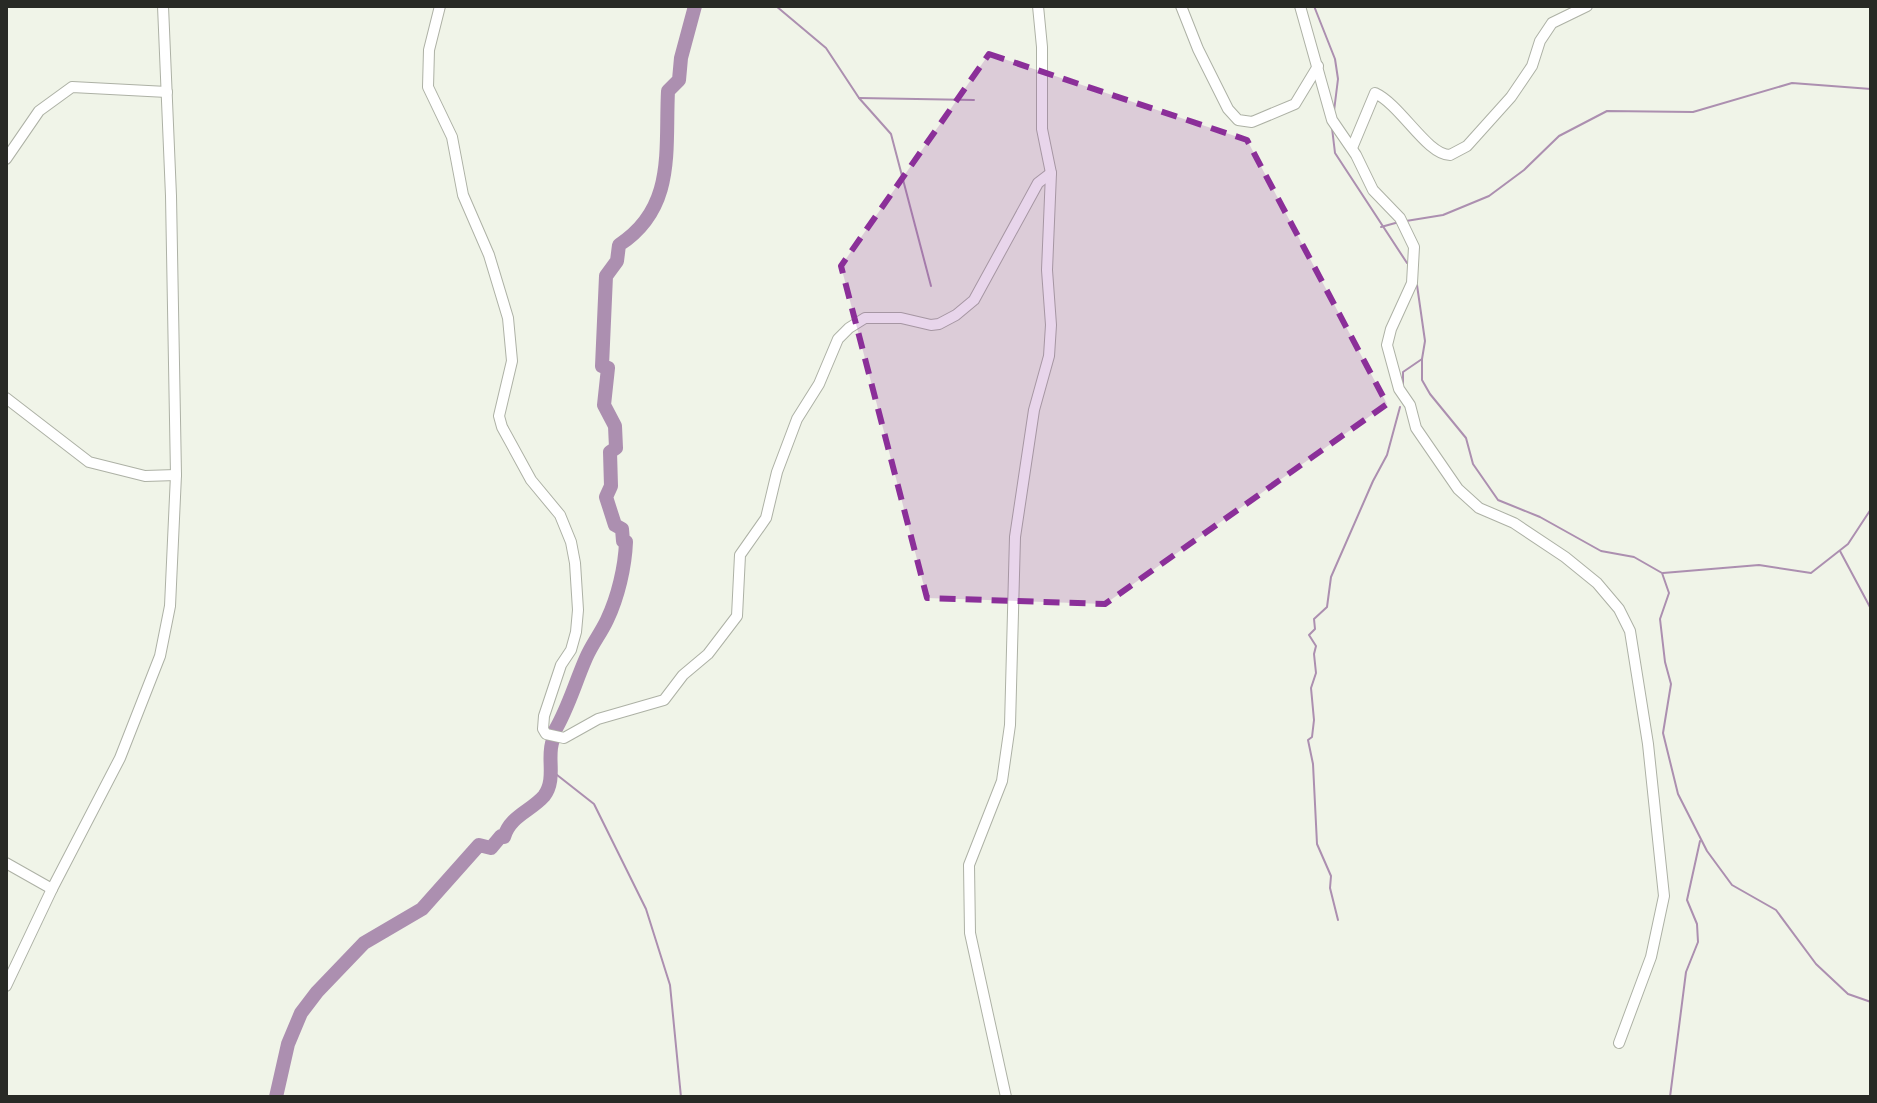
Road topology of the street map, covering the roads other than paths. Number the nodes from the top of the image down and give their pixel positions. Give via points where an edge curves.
1 (163, 6) edge
2 (440, 6) edge
3 (1038, 6) edge
4 (1181, 6) edge
5 (1300, 6) edge
6 (1587, 6) edge
7 (1318, 66) junction
8 (167, 92) junction
9 (1352, 148) junction
10 (6, 159) edge
11 (1051, 173) junction
12 (6, 398) edge
13 (176, 475) junction
14 (6, 863) edge
15 (52, 889) junction
16 (6, 986) edge
17 (1619, 1043) dead end
18 (1006, 1097) edge

1 - 8 street
2 - 11 street via 429,50 428,87 452,137 463,195 508,318 512,361 499,416 531,480 560,515 575,563 576,632 544,716 543,729 555,738 664,700 708,654 737,616 740,555 766,518 797,419 838,339 865,318 931,325 956,315 974,300 1038,183
3 - 11 street via 1042,129
4 - 7 street via 1210,73 1238,120 1252,122 1295,104
5 - 7 street
6 - 9 street via 1552,23 1526,77 1467,146 1450,155 1434,151 1388,99 1375,93
7 - 9 street via 1332,120
8 - 10 street via 72,87 39,111
8 - 13 street
9 - 17 street via 1373,190 1400,218 1414,247 1412,283 1387,345 1416,428 1458,489 1479,508 1514,523 1602,588 1627,623 1634,645 1664,896 1651,957
11 - 18 street via 1049,356 1034,410 1015,537 1010,725 1002,781 967,881 970,933
12 - 13 street via 89,462 145,476
13 - 15 street via 170,606 160,656 120,758
14 - 15 street
15 - 16 street

